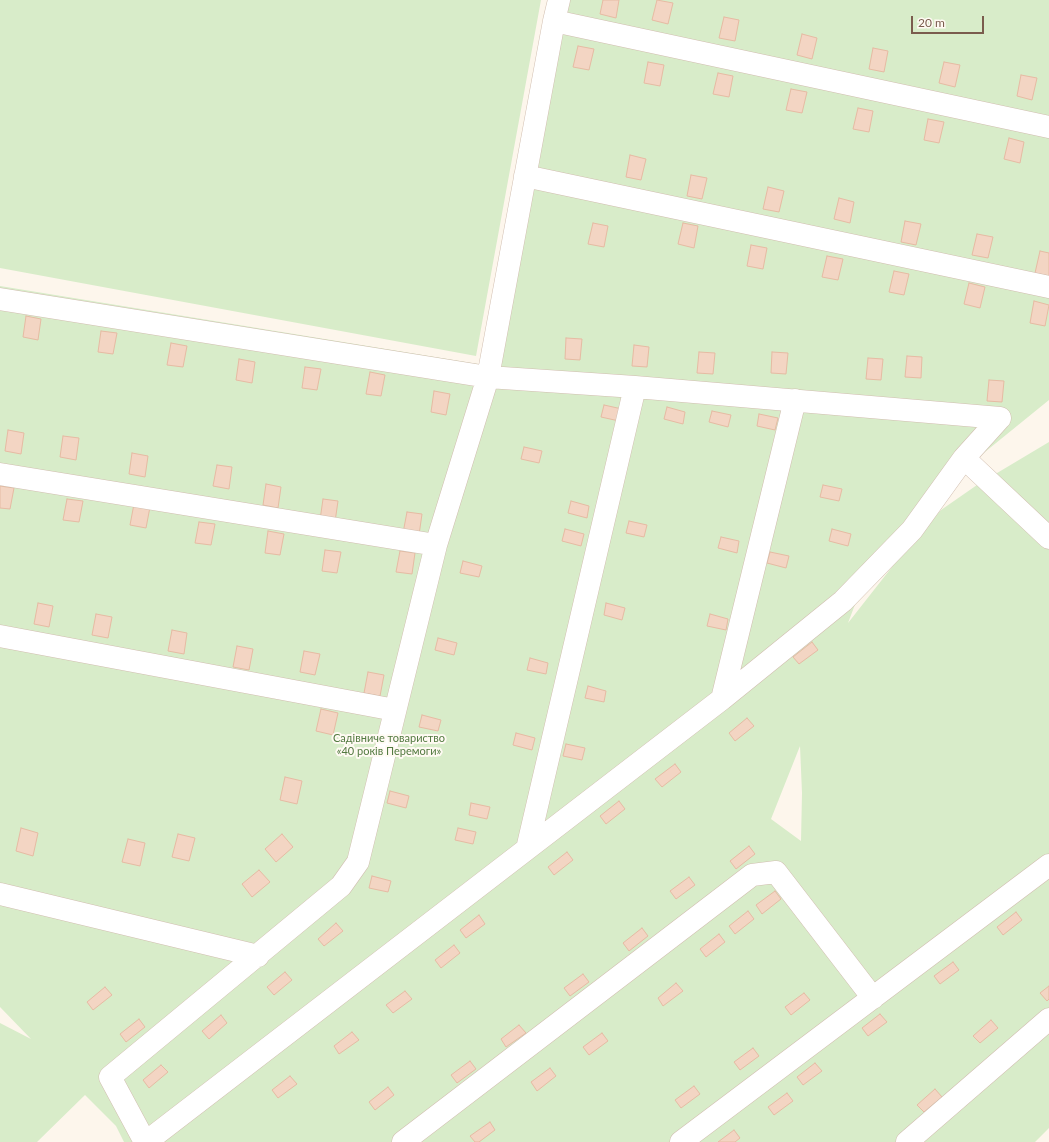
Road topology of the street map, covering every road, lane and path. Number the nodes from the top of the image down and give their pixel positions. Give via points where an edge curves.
1 (559, 0) edge
2 (554, 21) junction
3 (1049, 127) edge
4 (525, 176) junction
5 (1049, 287) edge
6 (0, 299) edge
7 (488, 377) junction
8 (635, 387) junction
9 (794, 400) junction
10 (964, 458) junction
11 (0, 474) edge
12 (1049, 538) edge
13 (436, 545) junction
14 (0, 636) edge
15 (722, 699) junction
16 (395, 710) junction
17 (527, 849) junction
18 (1049, 865) edge
19 (0, 894) edge
20 (258, 956) junction
21 (873, 998) junction
22 (1049, 1019) edge
23 (146, 1142) edge
24 (403, 1142) edge
25 (681, 1142) edge
26 (907, 1142) edge

1 - 2 lane
2 - 3 lane
2 - 4 lane
4 - 5 lane
4 - 7 lane
6 - 7 lane
7 - 8 lane
7 - 13 lane
8 - 9 lane
8 - 17 lane
9 - 10 lane via 1000,418
9 - 15 lane
10 - 12 lane
10 - 15 lane via 912,530 843,602
11 - 13 lane
13 - 16 lane
14 - 16 lane
15 - 17 lane
16 - 20 lane via 358,862 341,886
17 - 23 lane
18 - 21 lane
19 - 20 lane
20 - 23 lane via 110,1077
21 - 24 lane via 776,872 752,875
21 - 25 lane
22 - 26 lane

